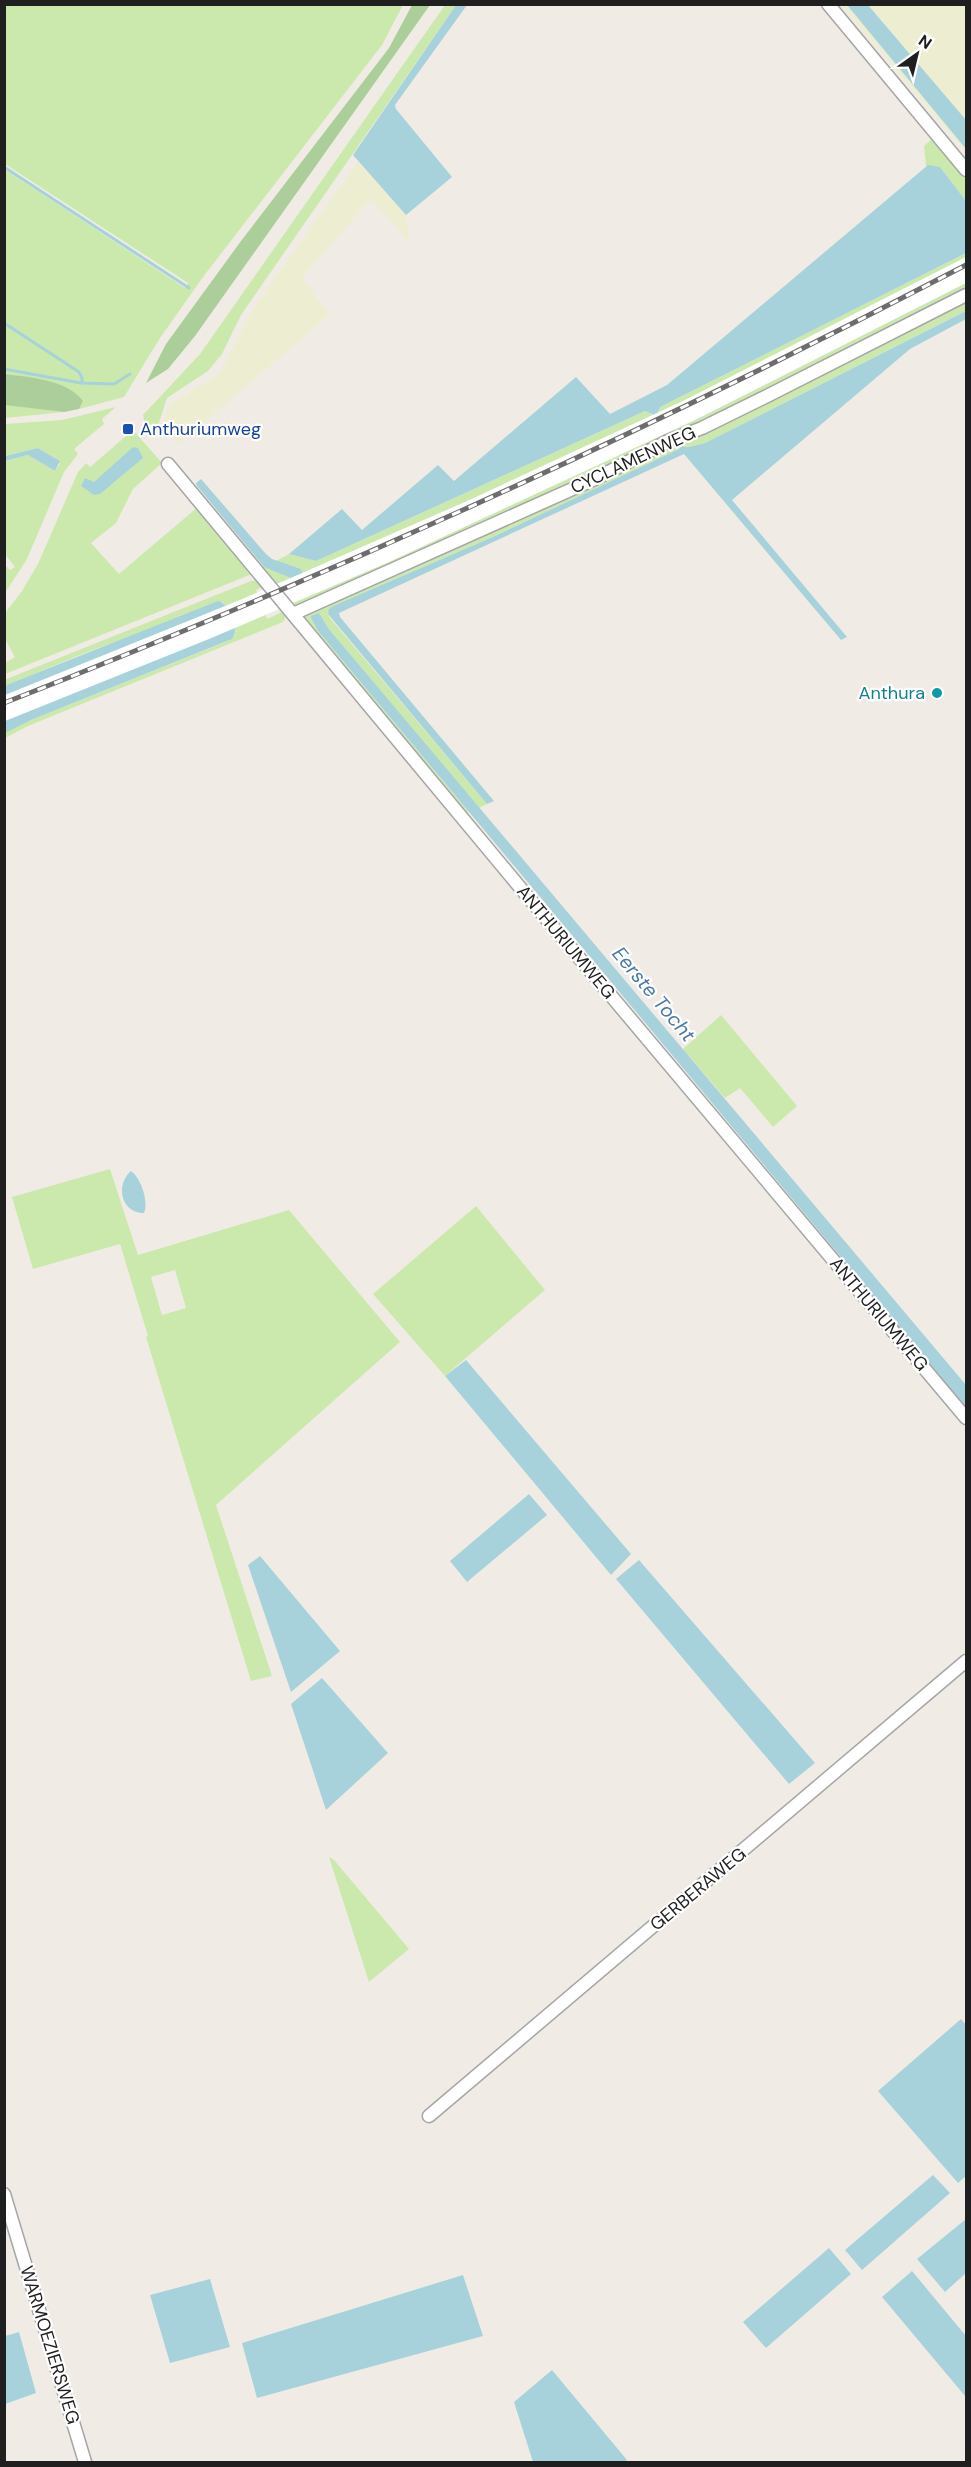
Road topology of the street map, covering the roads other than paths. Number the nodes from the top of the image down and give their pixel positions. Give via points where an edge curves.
1 (828, 4) edge
2 (966, 170) edge
3 (966, 295) edge
4 (168, 464) dead end
5 (293, 614) junction
6 (966, 1418) edge
7 (966, 1661) edge
8 (429, 2116) dead end
9 (4, 2194) edge
10 (85, 2463) edge

1 - 2 street
3 - 5 street, CYCLAMENWEG via 597,478
4 - 5 street, ANTHURIUMWEG
5 - 6 street, ANTHURIUMWEG
7 - 8 street, GERBERAWEG
9 - 10 street, WARMOEZIERSWEG

